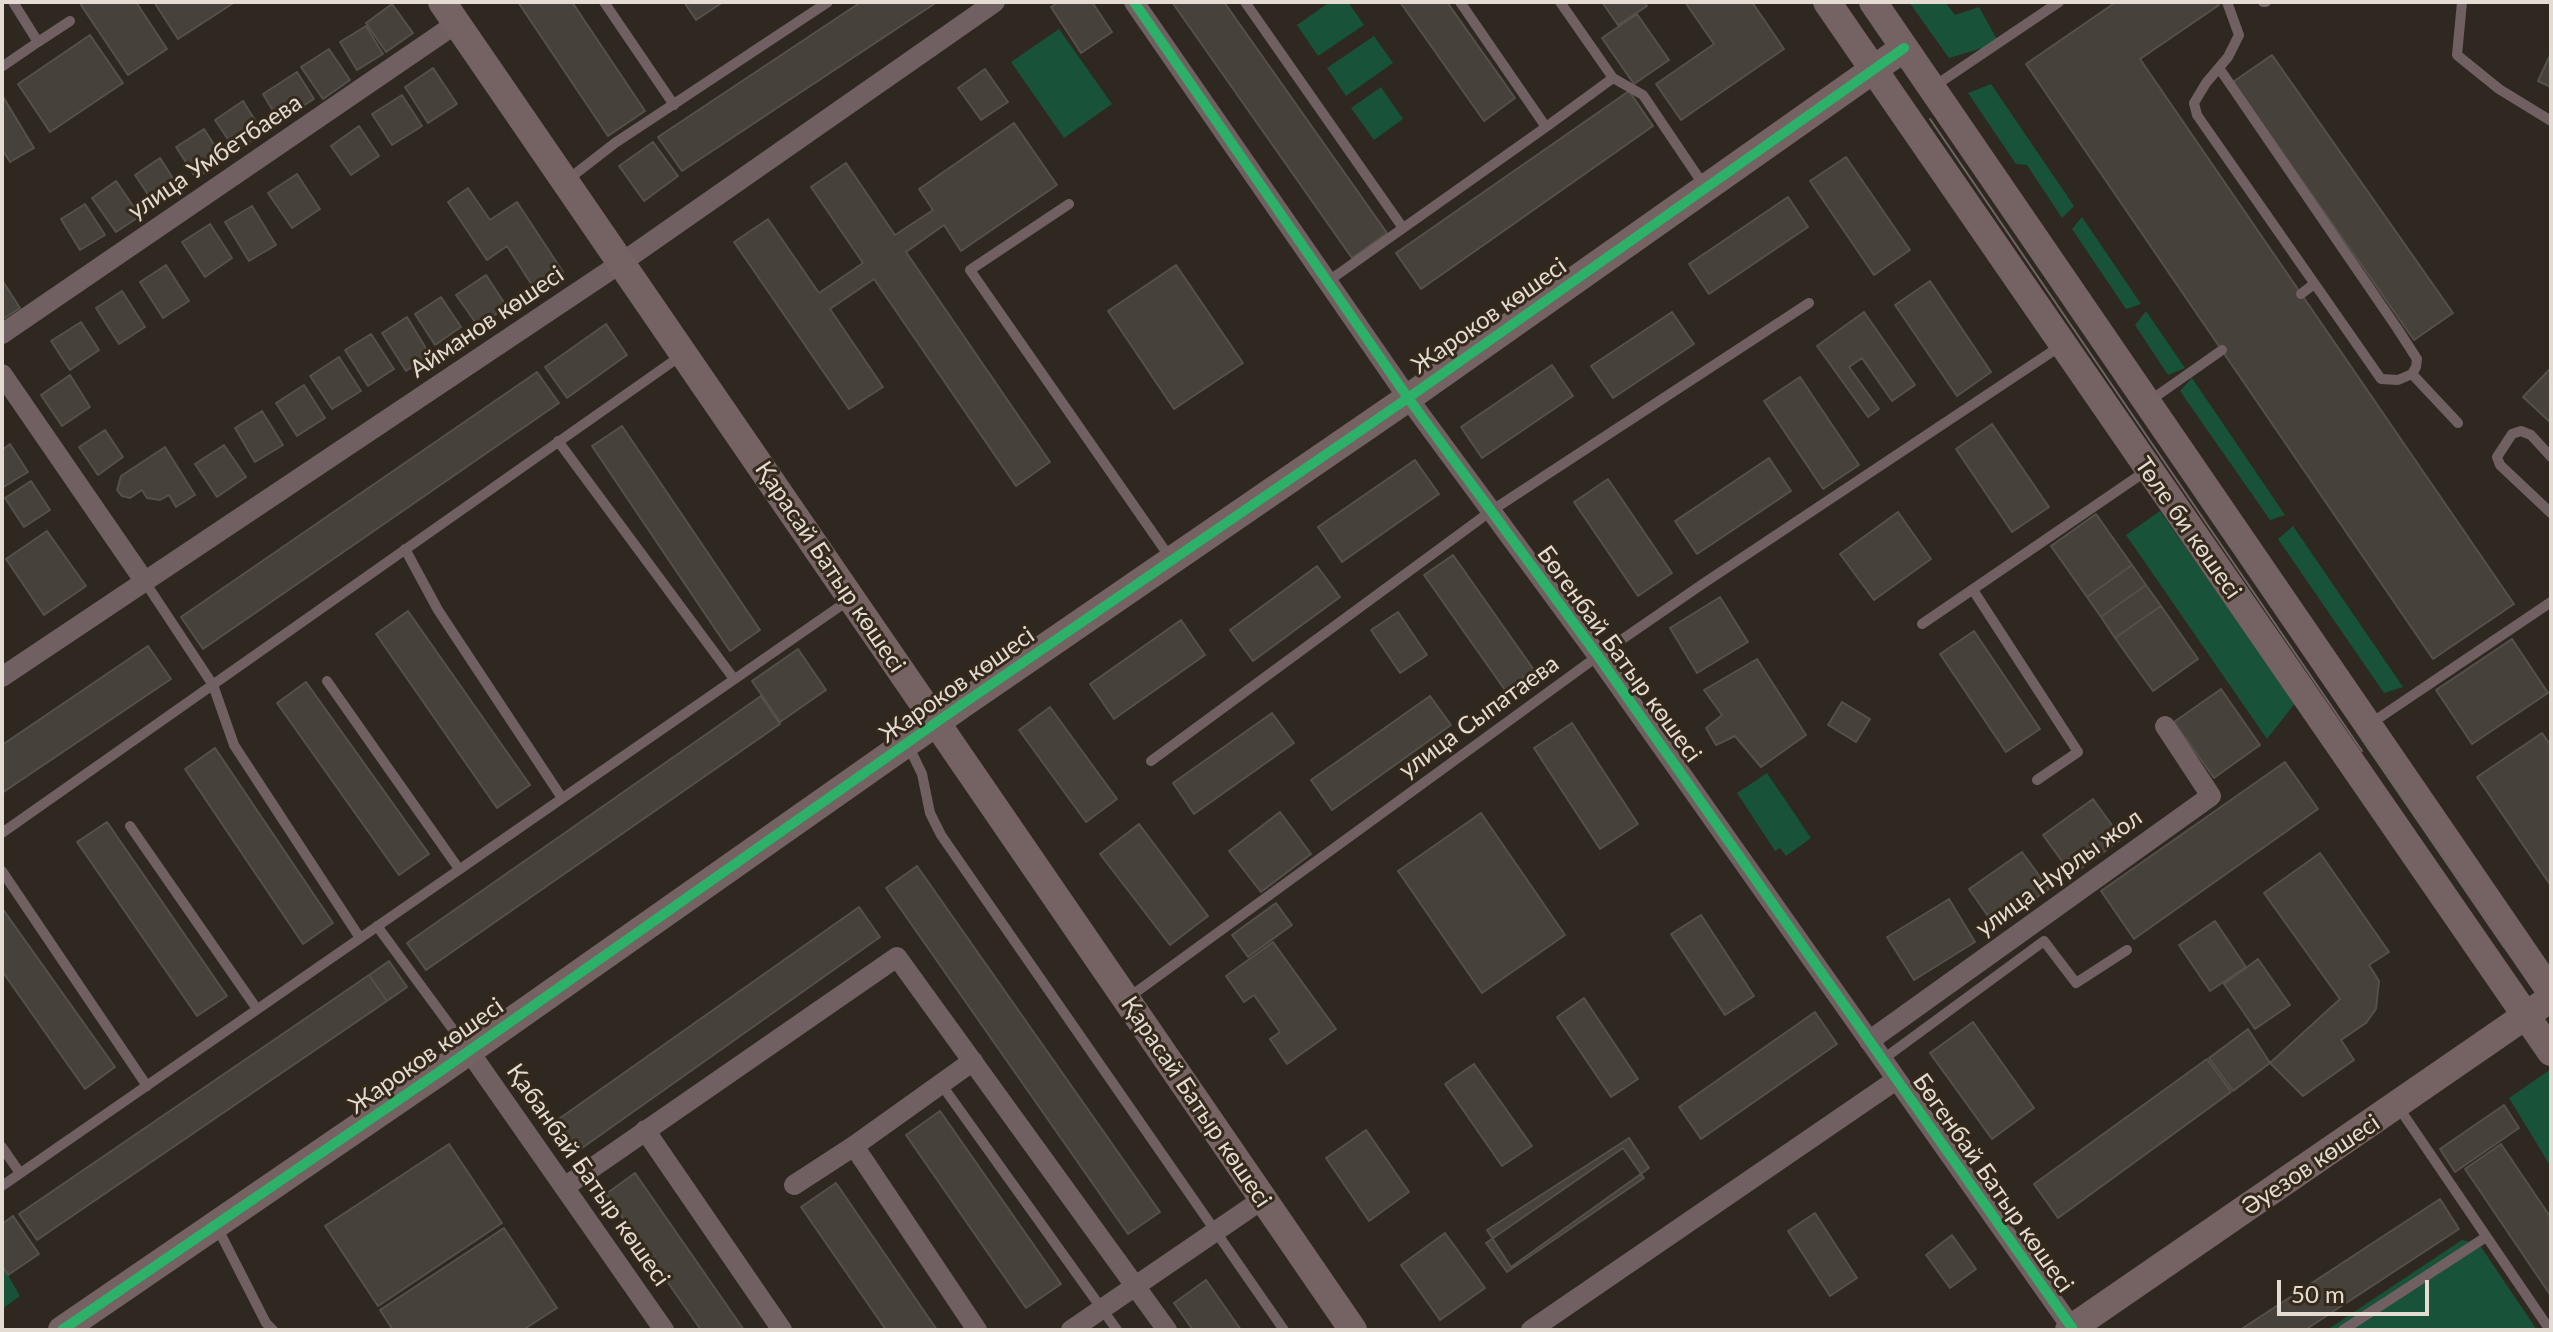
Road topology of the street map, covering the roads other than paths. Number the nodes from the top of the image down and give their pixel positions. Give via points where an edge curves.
1 (13, 2) edge
2 (604, 2) edge
3 (828, 2) edge
4 (995, 2) edge
5 (1134, 2) edge
6 (1245, 2) edge
7 (1460, 2) edge
8 (1560, 2) edge
9 (1827, 2) edge
10 (2059, 2) edge
11 (2227, 2) edge
12 (2462, 2) edge
13 (1877, 3) edge
14 (450, 13) edge
15 (70, 21) dead end
16 (38, 42) junction
17 (1904, 48) junction
18 (3, 66) edge
19 (2219, 68) junction
20 (1872, 70) junction
21 (1613, 78) junction
22 (1932, 88) junction
23 (674, 105) junction
24 (2551, 121) edge
25 (1546, 127) junction
26 (566, 181) junction
27 (1706, 188) junction
28 (1069, 204) dead end
29 (1403, 228) junction
30 (621, 263) junction
31 (1327, 282) junction
32 (2314, 284) junction
33 (2301, 294) dead end
34 (1809, 303) dead end
35 (2, 334) edge
36 (2062, 345) junction
37 (2222, 350) dead end
38 (683, 353) junction
39 (2, 374) edge
40 (2412, 374) junction
41 (1408, 398) junction
42 (2147, 403) junction
43 (2458, 423) dead end
44 (558, 441) junction
45 (2551, 457) edge
46 (2147, 470) junction
47 (1491, 511) junction
48 (2551, 513) edge
49 (405, 549) junction
50 (1173, 561) junction
51 (145, 582) junction
52 (1973, 590) junction
53 (851, 598) junction
54 (2551, 602) edge
55 (1922, 624) dead end
56 (1598, 656) junction
57 (2, 677) edge
58 (734, 679) junction
59 (327, 681) dead end
60 (213, 685) junction
61 (937, 723) junction
62 (2165, 726) dead end
63 (2368, 726) junction
64 (907, 744) junction
65 (1151, 761) dead end
66 (2037, 780) dead end
67 (562, 798) junction
68 (130, 826) dead end
69 (2, 833) edge
70 (459, 869) junction
71 (2, 871) edge
72 (377, 926) junction
73 (360, 938) junction
74 (2127, 950) dead end
75 (2551, 992) edge
76 (2551, 998) edge
77 (1126, 1000) junction
78 (257, 1009) junction
79 (2526, 1016) junction
80 (1869, 1041) junction
81 (469, 1051) junction
82 (2551, 1052) edge
83 (1882, 1060) junction
84 (973, 1061) junction
85 (1896, 1080) junction
86 (941, 1084) junction
87 (147, 1086) junction
88 (2398, 1106) junction
89 (645, 1130) junction
90 (854, 1146) junction
91 (2, 1147) edge
92 (20, 1173) junction
93 (794, 1185) dead end
94 (2, 1186) edge
95 (566, 1186) junction
96 (1263, 1199) junction
97 (215, 1224) junction
98 (1216, 1231) junction
99 (2486, 1237) junction
100 (1136, 1285) junction
101 (1102, 1309) junction
102 (2071, 1329) edge
103 (62, 1330) edge
104 (273, 1330) edge
105 (664, 1330) edge
106 (782, 1330) edge
107 (977, 1330) edge
108 (1071, 1330) edge
109 (1117, 1330) edge
110 (1167, 1330) edge
111 (1284, 1330) edge
112 (1353, 1330) edge
113 (1531, 1330) edge
114 (2343, 1330) edge
115 (2550, 1330) edge

1 - 16 lane
2 - 23 lane
3 - 23 lane
4 - 30 street, Айманов көшесі
5 - 31 street, Бөгенбай Батыр көшесі
6 - 29 lane
7 - 25 lane
8 - 21 lane
9 - 20 street, Төле би көшесі
10 - 22 lane
11 - 19 lane via 2239,35
12 - 24 lane via 2457,55
13 - 17 street, Төле би көшесі
14 - 26 street, Қарасай Батыр көшесі
14 - 35 street, улица Умбетбаева
15 - 16 lane
16 - 18 lane
17 - 20 street, Жароков көшесі
17 - 22 street, Төле би көшесі
19 - 32 lane via 2194,103 2197,115
19 - 40 lane via 2417,359
20 - 27 street, Жароков көшесі
20 - 36 street, Төле би көшесі
21 - 25 lane
21 - 27 lane via 1643,95
22 - 42 street, Төле би көшесі
23 - 26 lane
25 - 29 lane
26 - 30 street, Қарасай Батыр көшесі
27 - 41 street, Жароков көшесі
28 - 50 lane via 970,270
29 - 31 lane
30 - 38 street, Қарасай Батыр көшесі
30 - 51 street, Айманов көшесі
31 - 41 street, Бөгенбай Батыр көшесі
32 - 33 lane
32 - 40 lane via 2381,379
34 - 47 lane
36 - 46 street, Төле би көшесі
36 - 56 lane, улица Сыпатаева
37 - 42 lane
38 - 44 lane
38 - 53 street, Қарасай Батыр көшесі
39 - 51 street
40 - 43 lane
41 - 47 street, Бөгенбай Батыр көшесі
41 - 50 street, Жароков көшесі
42 - 63 street, Төле би көшесі
44 - 49 lane
44 - 58 lane
45 - 48 lane via 2521,431 2512,434 2497,457
46 - 52 lane
46 - 79 street, Төле би көшесі
47 - 56 street, Бөгенбай Батыр көшесі
47 - 65 lane
49 - 60 lane
49 - 67 lane via 438,610
50 - 61 street, Жароков көшесі
51 - 57 street, Айманов көшесі
51 - 60 lane
52 - 55 lane
52 - 66 lane via 2078,752
53 - 58 lane
53 - 61 street, Қарасай Батыр көшесі
54 - 63 lane
56 - 77 lane, улица Сыпатаева
56 - 80 street, Бөгенбай Батыр көшесі
58 - 67 lane
59 - 70 lane
60 - 69 lane
60 - 73 lane via 234,745
61 - 64 street, Жароков көшесі
61 - 77 street, Қарасай Батыр көшесі
62 - 80 street, улица Нурлы жол via 2211,796
63 - 75 street, Төле би көшесі
64 - 81 street, Жароков көшесі
64 - 98 lane via 941,835
67 - 70 lane
68 - 78 lane
70 - 72 lane
71 - 87 lane
72 - 73 lane
72 - 81 lane
73 - 78 lane
74 - 83 lane via 2076,983 2044,941
76 - 79 street, Әуезов көшесі
77 - 96 street, Қарасай Батыр көшесі
78 - 87 lane
79 - 82 street, Төле би көшесі
79 - 88 street, Әуезов көшесі
80 - 83 street, Бөгенбай Батыр көшесі
81 - 95 street, Қабанбай Батыр көшесі
81 - 97 street, Жароков көшесі
83 - 85 street, Бөгенбай Батыр көшесі
84 - 86 street
84 - 89 street via 897,957
84 - 100 street
85 - 102 street, Бөгенбай Батыр көшесі
85 - 113 street
86 - 90 street
86 - 101 lane
87 - 92 lane
88 - 99 lane
88 - 102 street, Әуезов көшесі
89 - 95 street
89 - 106 street
90 - 93 street
90 - 107 street
91 - 92 lane
92 - 94 lane
95 - 105 street, Қабанбай Батыр көшесі
96 - 98 street
96 - 112 street, Қарасай Батыр көшесі
97 - 103 street, Жароков көшесі
97 - 104 lane
98 - 100 street
98 - 111 lane
99 - 114 lane
99 - 115 lane
100 - 101 street
100 - 110 street
101 - 108 street
101 - 109 lane

